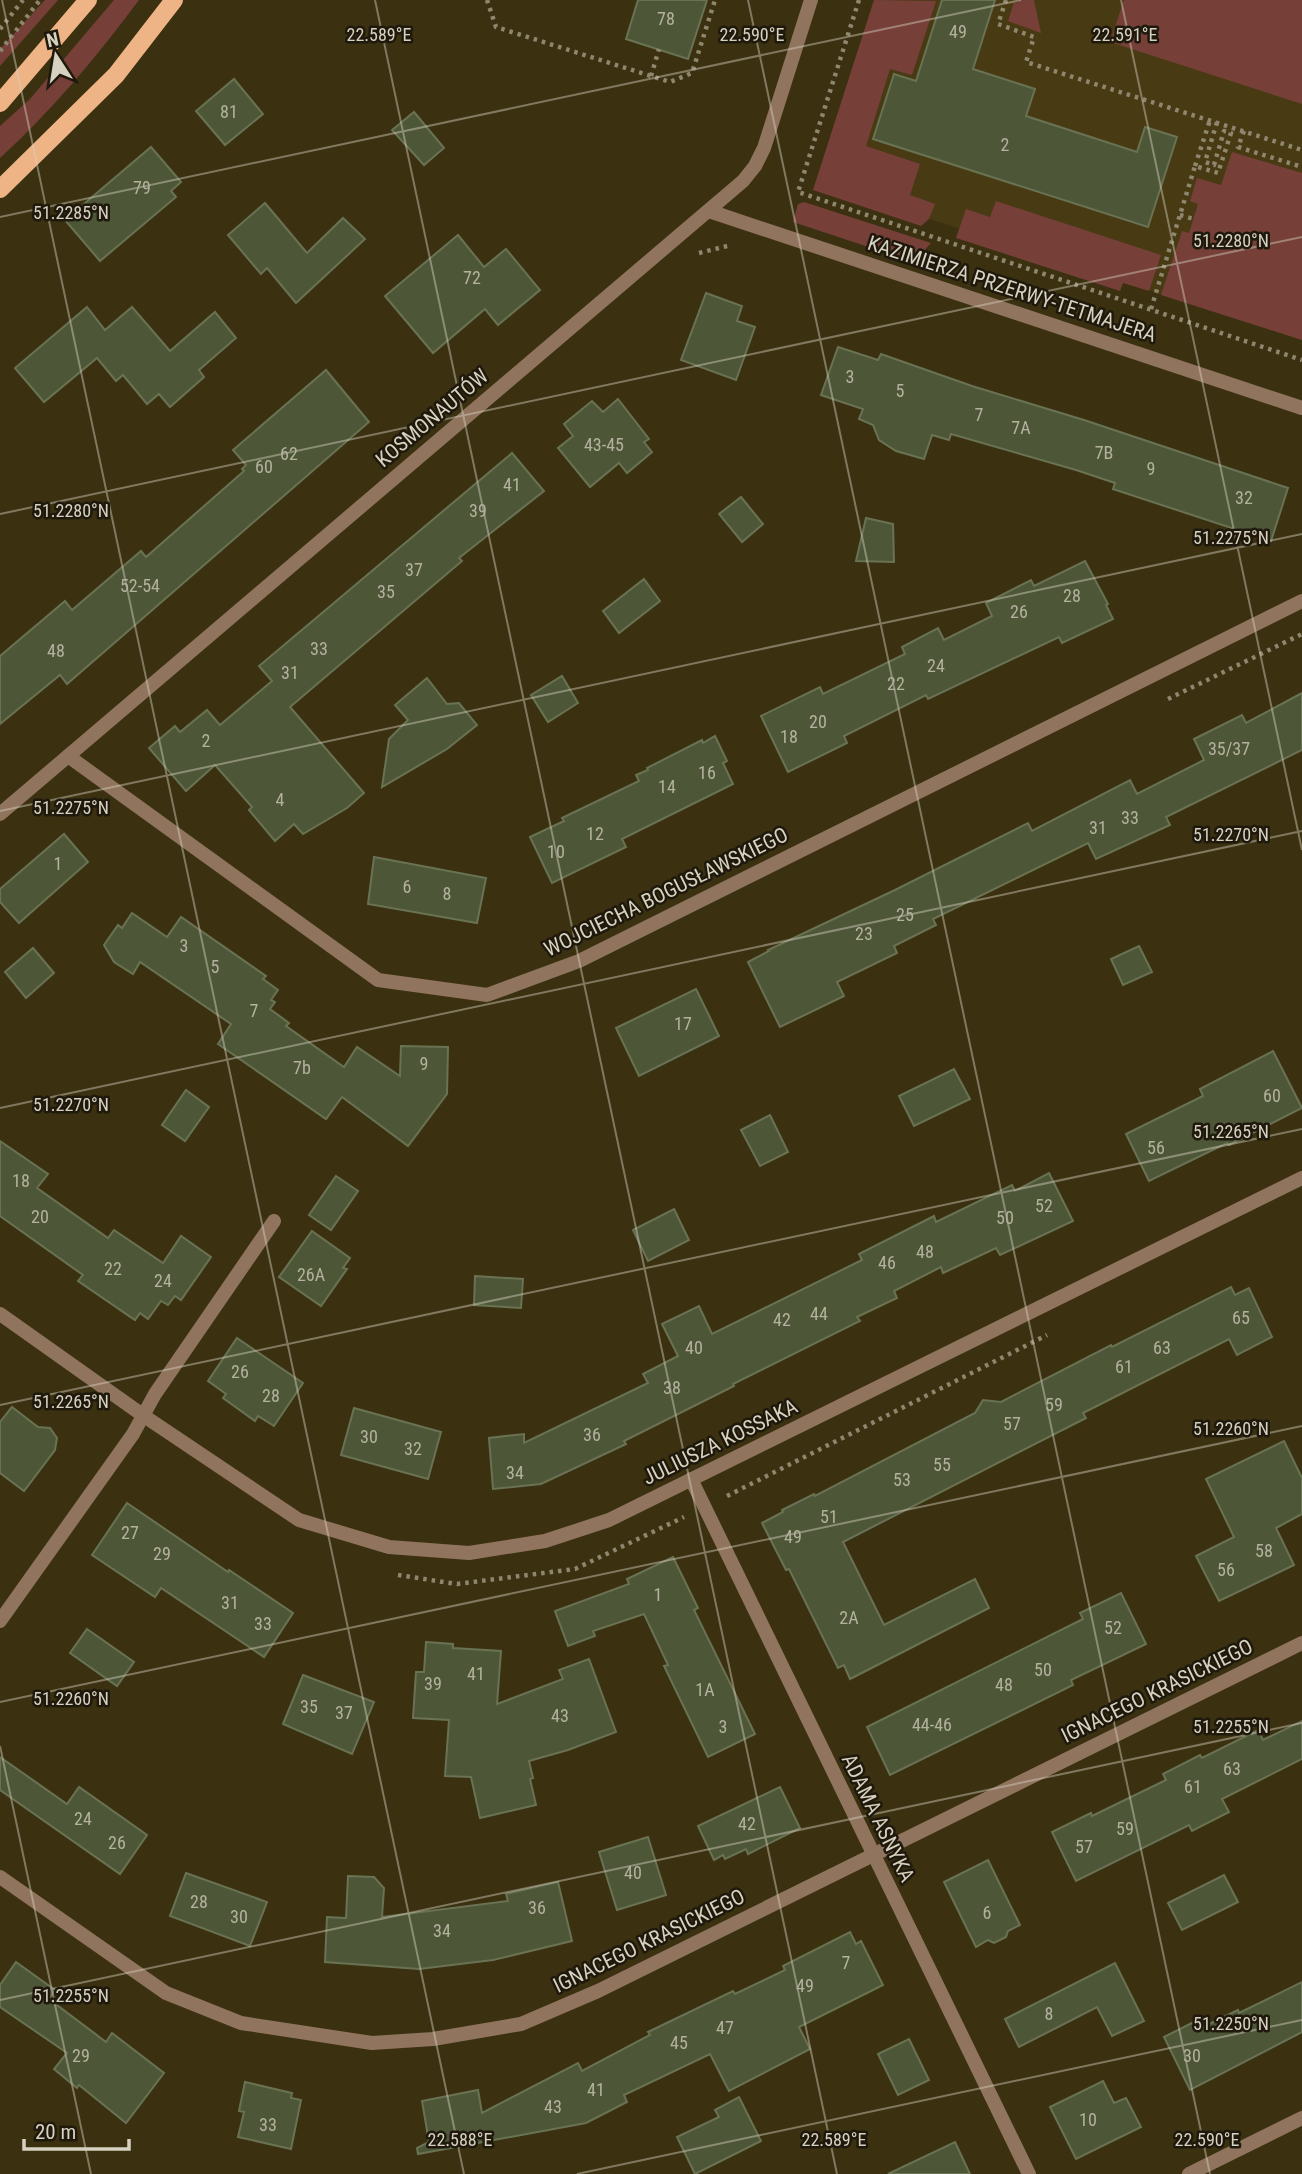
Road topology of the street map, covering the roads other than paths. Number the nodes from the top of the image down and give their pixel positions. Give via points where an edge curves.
1 (88, 0) edge
2 (174, 0) edge
3 (811, 0) edge
4 (0, 103) edge
5 (0, 189) edge
6 (709, 211) junction
7 (1302, 408) edge
8 (1302, 601) edge
9 (68, 756) junction
10 (0, 814) edge
11 (1302, 1178) edge
12 (274, 1220) dead end
13 (0, 1314) edge
14 (144, 1416) junction
15 (691, 1479) junction
16 (0, 1621) edge
17 (1302, 1643) edge
18 (873, 1856) junction
19 (0, 1877) edge
20 (1302, 2118) edge
21 (1028, 2174) edge
22 (1189, 2174) edge

1 - 4 main road
2 - 5 main road via 116,75
3 - 6 street, KOSMONAUTÓW via 764,148 743,181
6 - 7 street, KAZIMIERZA PRZERWY-TETMAJERA
6 - 9 street, KOSMONAUTÓW
8 - 9 street, WOJCIECHA BOGUSŁAWSKIEGO via 579,961 487,995 378,980
9 - 10 street, KOSMONAUTÓW
11 - 15 street, JULIUSZA KOSSAKA
12 - 14 street
13 - 14 street, JULIUSZA KOSSAKA
14 - 15 street, JULIUSZA KOSSAKA via 299,1520 389,1547 469,1553 545,1541 609,1520
14 - 16 street
15 - 18 street, ADAMA ASNYKA
17 - 18 street, IGNACEGO KRASICKIEGO
18 - 19 street, IGNACEGO KRASICKIEGO via 521,2024 433,2039 373,2043 241,2023 166,1993
18 - 21 street, ADAMA ASNYKA
20 - 22 street

